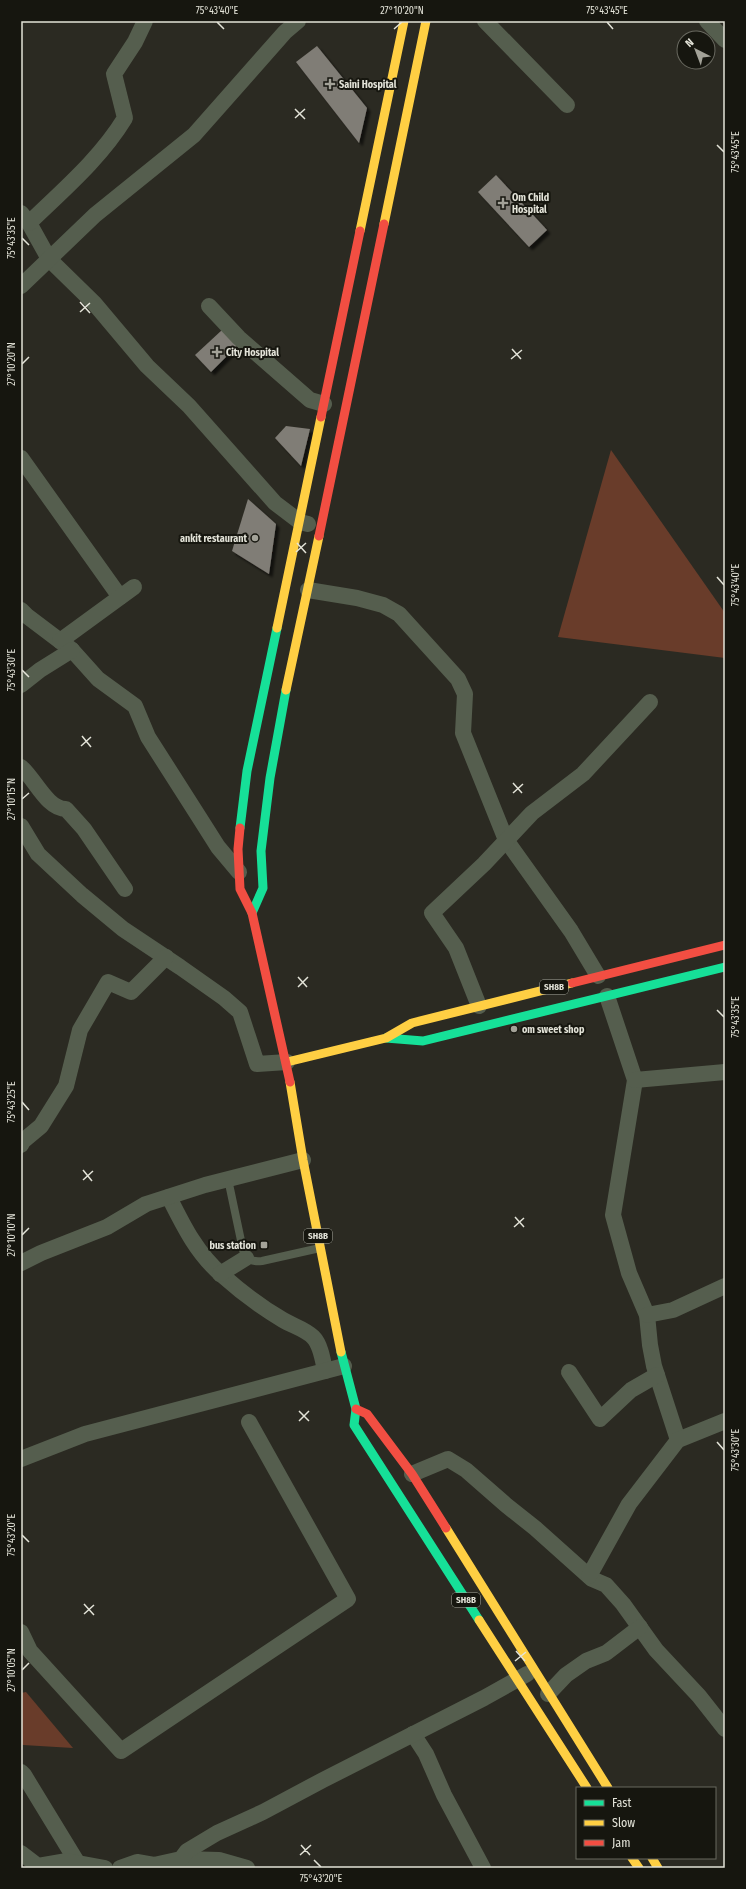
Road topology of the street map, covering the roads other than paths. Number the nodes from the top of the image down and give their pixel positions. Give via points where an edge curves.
1 (145, 21) edge
2 (298, 21) edge
3 (404, 21) edge
4 (426, 21) edge
5 (485, 21) edge
6 (708, 21) edge
7 (725, 40) edge
8 (567, 105) dead end
9 (25, 218) edge
10 (49, 259) junction
11 (21, 286) edge
12 (209, 306) dead end
13 (324, 404) junction
14 (21, 458) edge
15 (300, 522) junction
16 (322, 528) junction
17 (134, 587) dead end
18 (308, 590) junction
19 (120, 597) junction
20 (21, 610) edge
21 (66, 646) junction
22 (283, 654) junction
23 (21, 685) edge
24 (650, 702) dead end
25 (21, 767) edge
26 (21, 826) edge
27 (506, 840) junction
28 (239, 872) junction
29 (125, 889) dead end
30 (252, 913) junction
31 (725, 945) edge
32 (166, 957) junction
33 (725, 967) edge
34 (598, 976) junction
35 (607, 996) junction
36 (478, 1006) junction
37 (386, 1038) junction
38 (287, 1062) junction
39 (725, 1072) edge
40 (635, 1080) junction
41 (21, 1145) edge
42 (303, 1160) junction
43 (228, 1179) junction
44 (169, 1197) junction
45 (321, 1248) junction
46 (246, 1258) junction
47 (21, 1263) edge
48 (220, 1274) junction
49 (725, 1286) edge
50 (647, 1315) junction
51 (344, 1366) junction
52 (325, 1371) junction
53 (569, 1372) dead end
54 (657, 1375) junction
55 (356, 1409) junction
56 (249, 1422) dead end
57 (725, 1422) edge
58 (678, 1440) junction
59 (21, 1459) edge
60 (412, 1474) junction
61 (589, 1576) junction
62 (640, 1628) junction
63 (21, 1632) edge
64 (533, 1670) junction
65 (517, 1679) junction
66 (548, 1694) junction
67 (725, 1729) edge
68 (413, 1734) junction
69 (21, 1772) edge
70 (586, 1787) edge
71 (607, 1787) edge
72 (21, 1853) edge
73 (633, 1859) edge
74 (653, 1859) edge
75 (77, 1862) junction
76 (182, 1863) edge
77 (38, 1867) edge
78 (105, 1868) edge
79 (120, 1868) edge
80 (247, 1868) edge
81 (483, 1868) edge
82 (639, 1868) edge
83 (658, 1868) edge

1 - 9 street via 114,74 125,118 113,139 92,161
2 - 10 street via 285,32 194,135 95,215
3 - 13 main road
4 - 16 main road
5 - 8 street
6 - 7 street
9 - 10 street
10 - 11 street
10 - 15 street via 94,303 148,366 189,406 275,503
12 - 13 street via 239,338 310,400
13 - 15 main road
14 - 19 street
15 - 16 street
15 - 22 main road
16 - 18 main road
17 - 19 street
18 - 22 main road
18 - 27 street via 357,598 383,605 399,614 458,679 465,694 464,733
19 - 21 street
20 - 21 street
21 - 23 street
21 - 28 street via 98,678 135,706 148,737 198,817
22 - 28 main road via 247,771 238,849
22 - 30 main road via 261,851 263,888
24 - 27 street via 583,774 532,813
25 - 29 street via 53,806 66,809 84,829
26 - 32 street via 38,854 82,894 123,929
27 - 34 street via 571,931
27 - 36 street via 432,913 456,948
28 - 30 main road via 240,889
30 - 38 main road
31 - 34 main road, SH8B
32 - 38 street via 240,1012 257,1064
32 - 41 street via 131,992 108,982 80,1030 66,1086 41,1126
33 - 35 main road, SH8B
34 - 36 main road, SH8B
35 - 37 main road, SH8B via 423,1041
35 - 40 street
36 - 37 main road, SH8B via 412,1023
37 - 38 main road, SH8B
38 - 42 main road, SH8B
39 - 40 street
40 - 50 street via 613,1215 629,1273
42 - 43 street
42 - 45 main road, SH8B
43 - 44 street
43 - 46 lane
44 - 47 street via 146,1204 107,1227
44 - 48 street via 199,1251
45 - 46 lane via 262,1261 253,1262
45 - 51 main road, SH8B
46 - 48 street
48 - 52 street via 254,1302 314,1338
49 - 50 street via 672,1310
50 - 54 street
51 - 52 street
51 - 55 main road, SH8B
52 - 59 street via 85,1434
53 - 54 street via 600,1419 631,1390
54 - 58 street
55 - 60 main road, SH8B via 367,1414
55 - 65 main road, SH8B via 354,1425
56 - 63 street via 348,1599 121,1751 30,1651
57 - 58 street
58 - 61 street via 629,1504
60 - 61 street via 448,1459 466,1470
60 - 64 main road, SH8B
61 - 62 street via 606,1585
62 - 66 street via 606,1653 586,1661 566,1675
62 - 67 street
64 - 65 street
64 - 66 main road, SH8B
65 - 68 street
65 - 70 main road, SH8B
66 - 71 main road, SH8B
68 - 76 street via 264,1812 217,1833 187,1851
68 - 81 street via 426,1754 444,1795
69 - 75 street
72 - 77 street
73 - 82 main road
74 - 83 main road
75 - 77 street via 67,1861
75 - 78 street
76 - 79 street via 154,1865 137,1862
76 - 80 street via 219,1860

